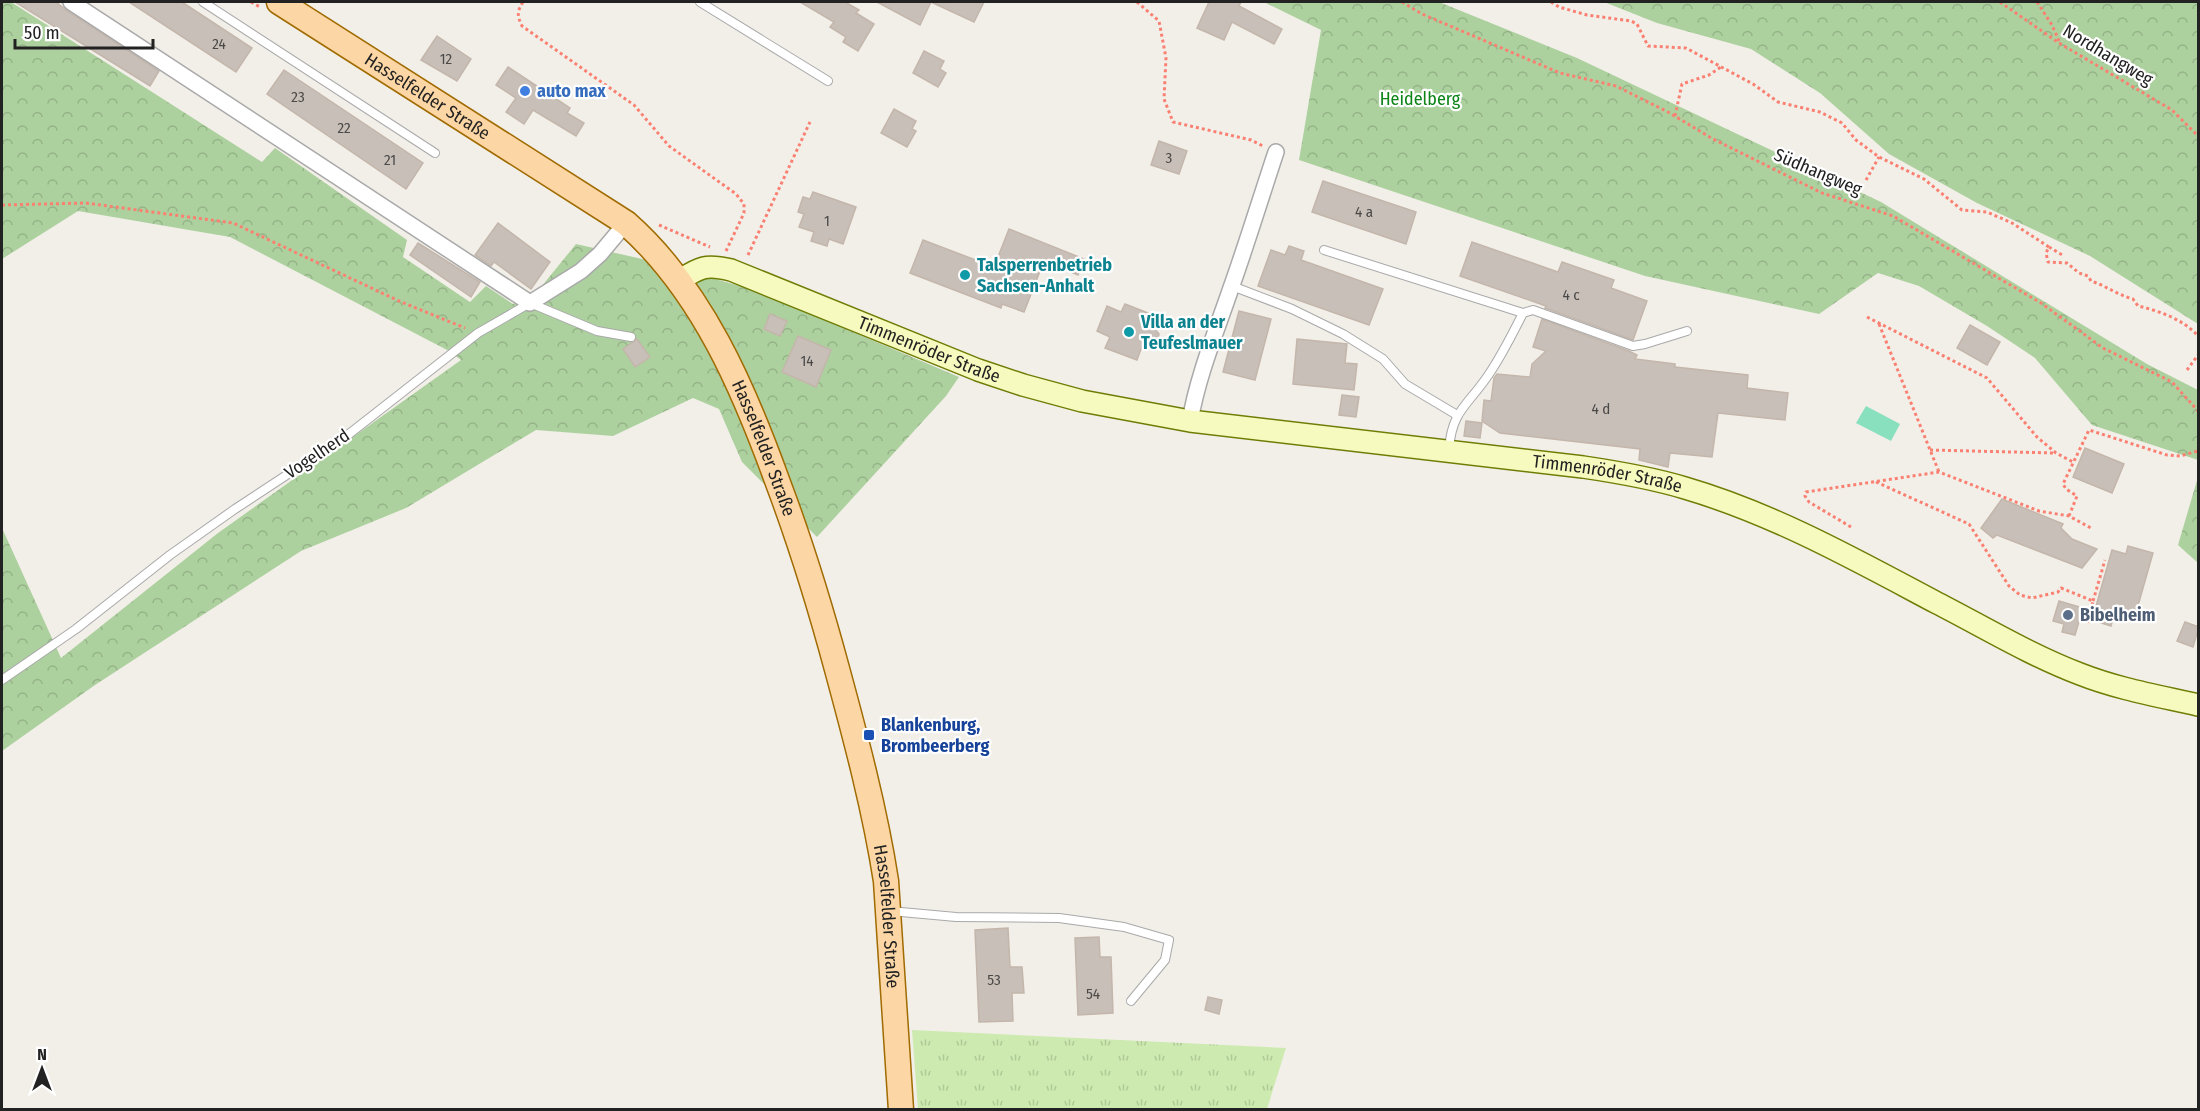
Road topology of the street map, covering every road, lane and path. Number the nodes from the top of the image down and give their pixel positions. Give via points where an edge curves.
1 (71, 2) edge
2 (203, 2) edge
3 (279, 2) edge
4 (523, 2) edge
5 (700, 2) edge
6 (1137, 2) edge
7 (1402, 2) edge
8 (1551, 2) edge
9 (2000, 2) edge
10 (2037, 2) edge
11 (2059, 43) junction
12 (1720, 67) junction
13 (828, 81) dead end
14 (1675, 116) junction
15 (810, 122) dead end
16 (2199, 136) edge
17 (1276, 152) joint
18 (435, 153) dead end
19 (1879, 157) junction
20 (1866, 180) dead end
21 (2, 205) edge
22 (626, 223) junction
23 (2049, 247) junction
24 (1324, 249) dead end
25 (725, 253) dead end
26 (2064, 256) dead end
27 (741, 273) junction
28 (680, 280) junction
29 (1232, 286) junction
30 (530, 303) junction
31 (1523, 313) junction
32 (1867, 317) dead end
33 (1879, 324) junction
34 (1687, 331) dead end
35 (478, 333) junction
36 (2199, 336) edge
37 (631, 337) dead end
38 (2199, 355) edge
39 (2187, 370) dead end
40 (2199, 411) edge
41 (1457, 415) junction
42 (1190, 421) junction
43 (1930, 450) junction
44 (1449, 451) junction
45 (2199, 451) edge
46 (2056, 453) junction
47 (2073, 462) junction
48 (1939, 472) junction
49 (1874, 482) junction
50 (2069, 516) junction
51 (1851, 527) dead end
52 (2091, 528) dead end
53 (2105, 560) dead end
54 (2093, 601) junction
55 (2088, 623) dead end
56 (2, 680) edge
57 (2199, 705) edge
58 (889, 911) junction
59 (1131, 1001) dead end
60 (901, 1110) edge

1 - 30 street
2 - 18 lane
3 - 22 main road, Hasselfelder Straße
4 - 25 path via 517,16 522,26 634,105 669,146 744,204 744,213
5 - 13 lane
6 - 17 path via 1159,21 1166,58 1164,99 1173,122 1251,140
7 - 14 path, Südhangweg via 1560,73 1616,86
8 - 12 path via 1587,15 1631,21 1637,24 1648,46 1686,48
9 - 11 path, Nordhangweg
10 - 11 path
11 - 16 path, Nordhangweg via 2172,110
12 - 14 path via 1682,84
12 - 19 path via 1778,102 1820,112 1842,123 1856,140
14 - 40 path, Südhangweg via 1822,193 1893,216 1921,231 2041,303 2103,348 2172,382
15 - 27 path via 752,241
17 - 29 street
19 - 20 path
19 - 23 path via 1924,179 1962,210 1987,212
21 - 35 path via 86,203 233,223 399,301
22 - 28 main road, Hasselfelder Straße
22 - 30 street, Vogelherd via 580,271
23 - 26 path
23 - 36 path via 2048,262 2067,263 2091,281 2133,299 2138,306 2189,326
24 - 31 lane
27 - 28 main road, Timmenröder Straße via 707,266
27 - 42 main road, Timmenröder Straße via 933,353 1023,385 1110,407
28 - 58 main road, Hasselfelder Straße via 744,397 805,557 870,800
29 - 41 lane via 1343,334 1383,358 1405,384
29 - 42 street via 1204,363
30 - 35 lane, Vogelherd
30 - 37 lane via 597,331
31 - 34 lane via 1533,310 1633,346
31 - 41 lane via 1505,350
32 - 33 path
33 - 43 path
33 - 46 path via 1988,378 2037,437
35 - 56 lane, Vogelherd via 349,434 170,555 76,629
38 - 39 path
41 - 44 lane
42 - 44 main road, Timmenröder Straße
43 - 46 path
43 - 48 path
44 - 57 main road, Timmenröder Straße via 1621,473 1705,494 1755,512 1840,552 2050,662 2119,686
45 - 47 path via 2167,455 2089,430
46 - 47 path
47 - 50 path via 2063,484 2077,496
48 - 49 path
48 - 50 path via 2039,510
49 - 51 path via 1806,492 1809,502
49 - 54 path via 1969,524 2009,586 2020,595 2032,597 2061,588
50 - 52 path
53 - 54 path
54 - 55 path
58 - 59 lane via 956,917 1059,918 1124,927 1169,940 1165,960
58 - 60 main road, Hasselfelder Straße

